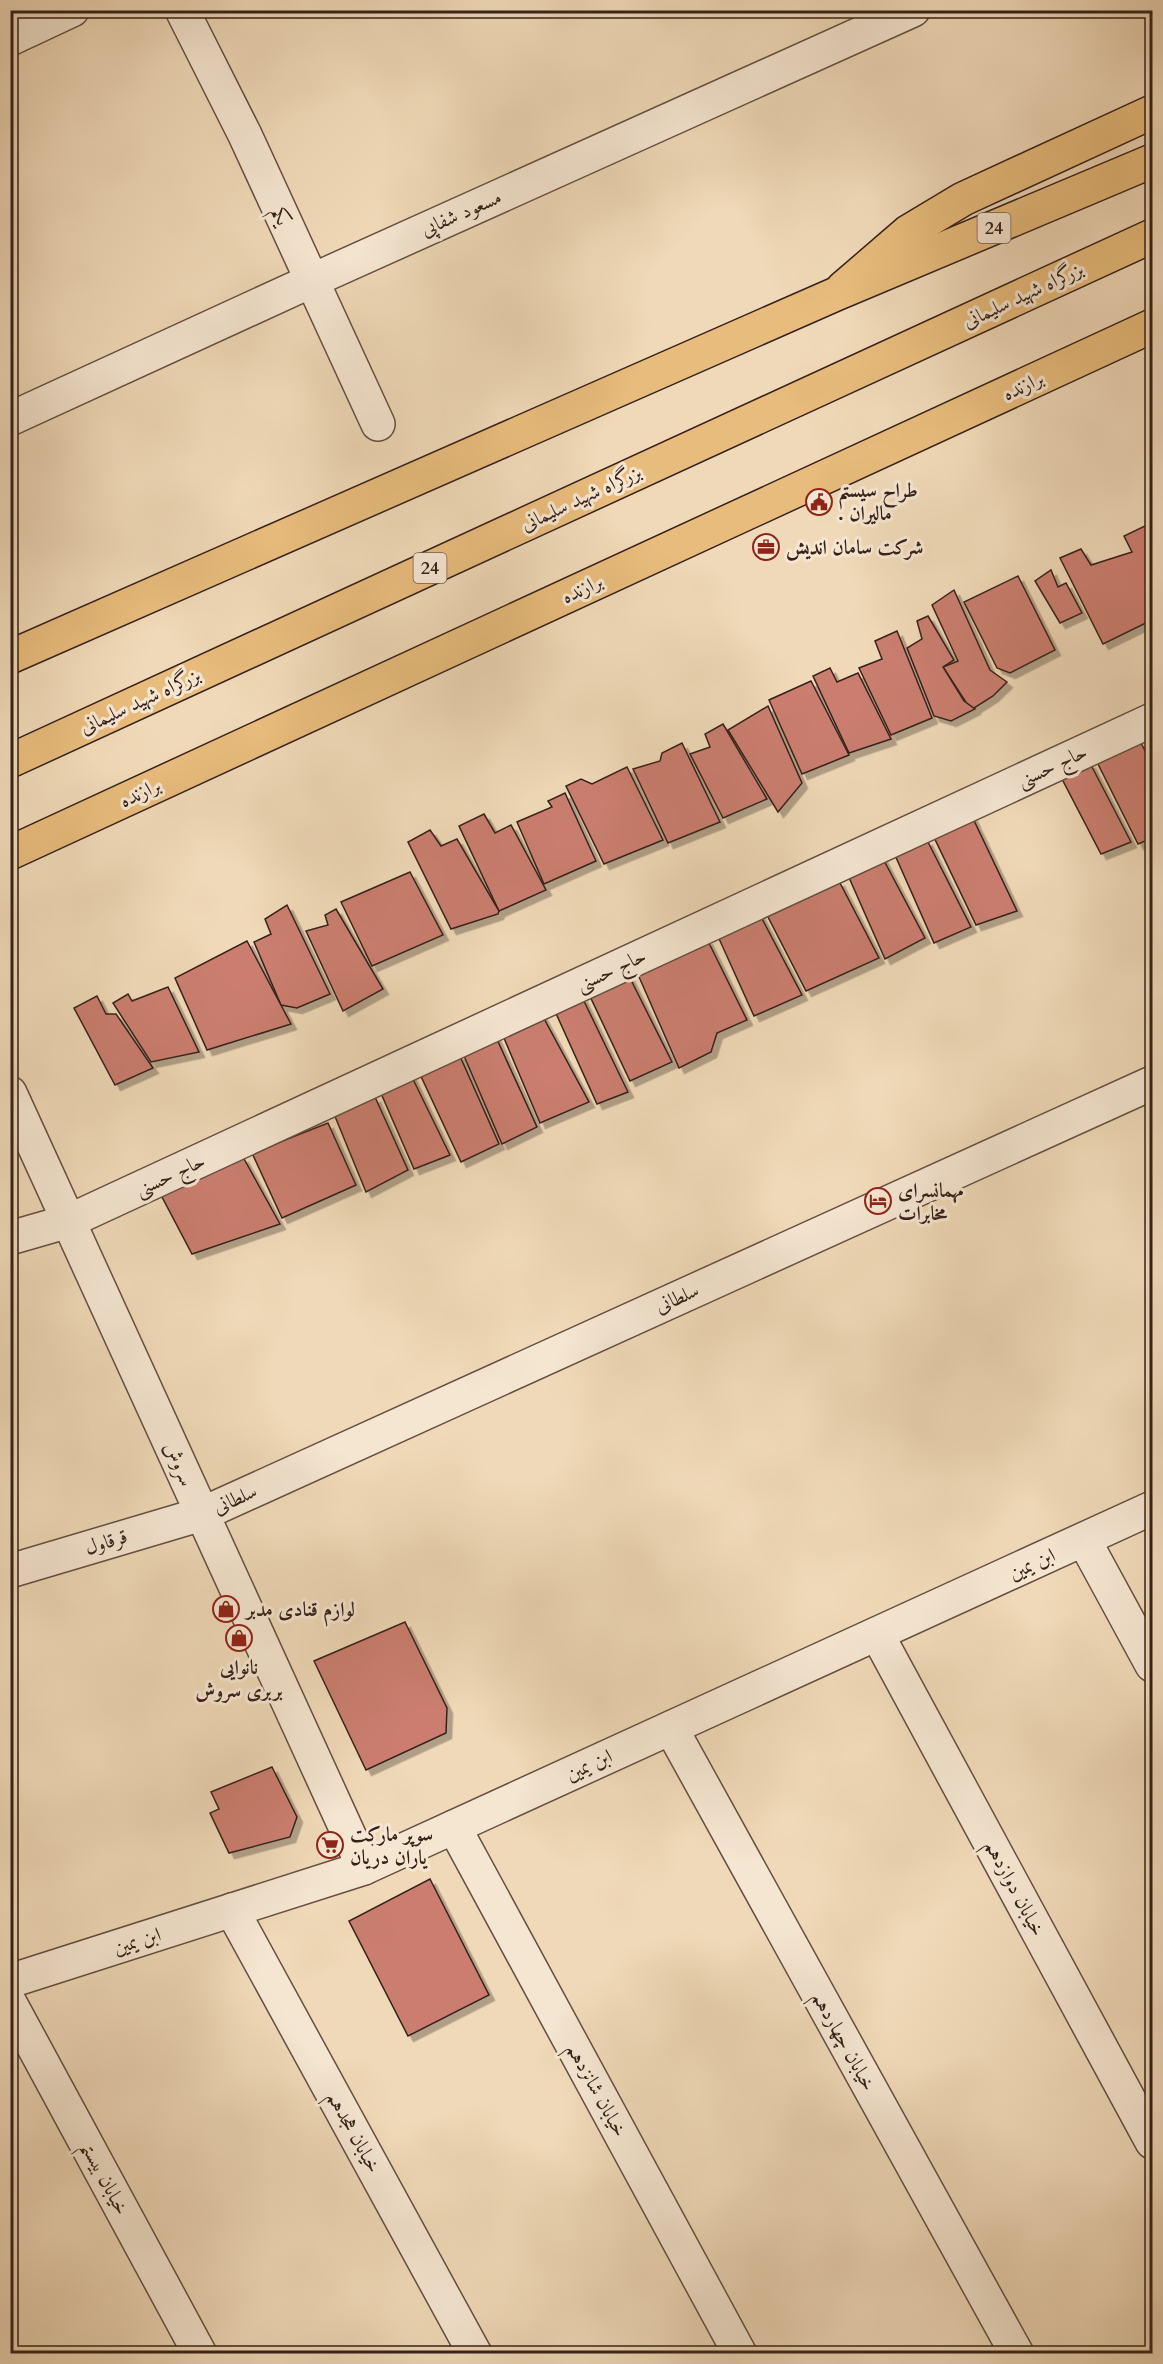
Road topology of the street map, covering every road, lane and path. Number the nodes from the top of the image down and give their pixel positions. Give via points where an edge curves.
1 (72, 10) edge
2 (182, 10) edge
3 (913, 10) edge
4 (10, 39) edge
5 (1152, 112) edge
6 (1152, 161) edge
7 (1152, 236) edge
8 (310, 281) junction
9 (836, 294) junction
10 (1152, 326) edge
11 (10, 419) edge
12 (378, 424) dead end
13 (10, 657) edge
14 (1152, 720) edge
15 (10, 761) edge
16 (10, 853) edge
17 (1152, 1083) edge
18 (10, 1092) edge
19 (69, 1221) junction
20 (10, 1238) edge
21 (1152, 1508) edge
22 (202, 1514) junction
23 (1084, 1540) junction
24 (10, 1571) edge
25 (878, 1634) junction
26 (1152, 1665) edge
27 (671, 1728) junction
28 (454, 1827) junction
29 (364, 1868) junction
30 (232, 1910) junction
31 (10, 1982) edge
32 (10, 2003) edge
33 (1152, 2142) edge
34 (200, 2354) edge
35 (475, 2354) edge
36 (740, 2354) edge
37 (1017, 2354) edge

1 - 4 street
2 - 8 street, یکم via 245,135
3 - 8 street, مسعود شفاپی
5 - 9 main road via 963,199 908,232
6 - 9 main road, 24
7 - 15 main road, بزرگراه شهید سلیمانی / 24
8 - 11 street, مسعود شفاپی
8 - 12 street, یکم
9 - 13 main road, 24
10 - 16 main road, برازنده
14 - 19 street, حاج حسنی
17 - 22 street, سلطانی
18 - 19 street, سروش
19 - 20 street, حاج حسنی
19 - 22 street, سروش
21 - 23 street, ابن یمین
22 - 24 street, قرقاول
22 - 29 street, سروش
23 - 25 street, ابن یمین
23 - 26 street
25 - 27 street, ابن یمین
25 - 33 street, خیابان دوازدهم
27 - 28 street, ابن یمین
27 - 37 street, خیابان چهاردهم
28 - 29 street, ابن یمین
28 - 36 street, خیابان شانزدهم
29 - 30 street, ابن یمین
30 - 31 street, ابن یمین
30 - 35 street, خیابان هجدهم
32 - 34 street, خیابان بیستم

